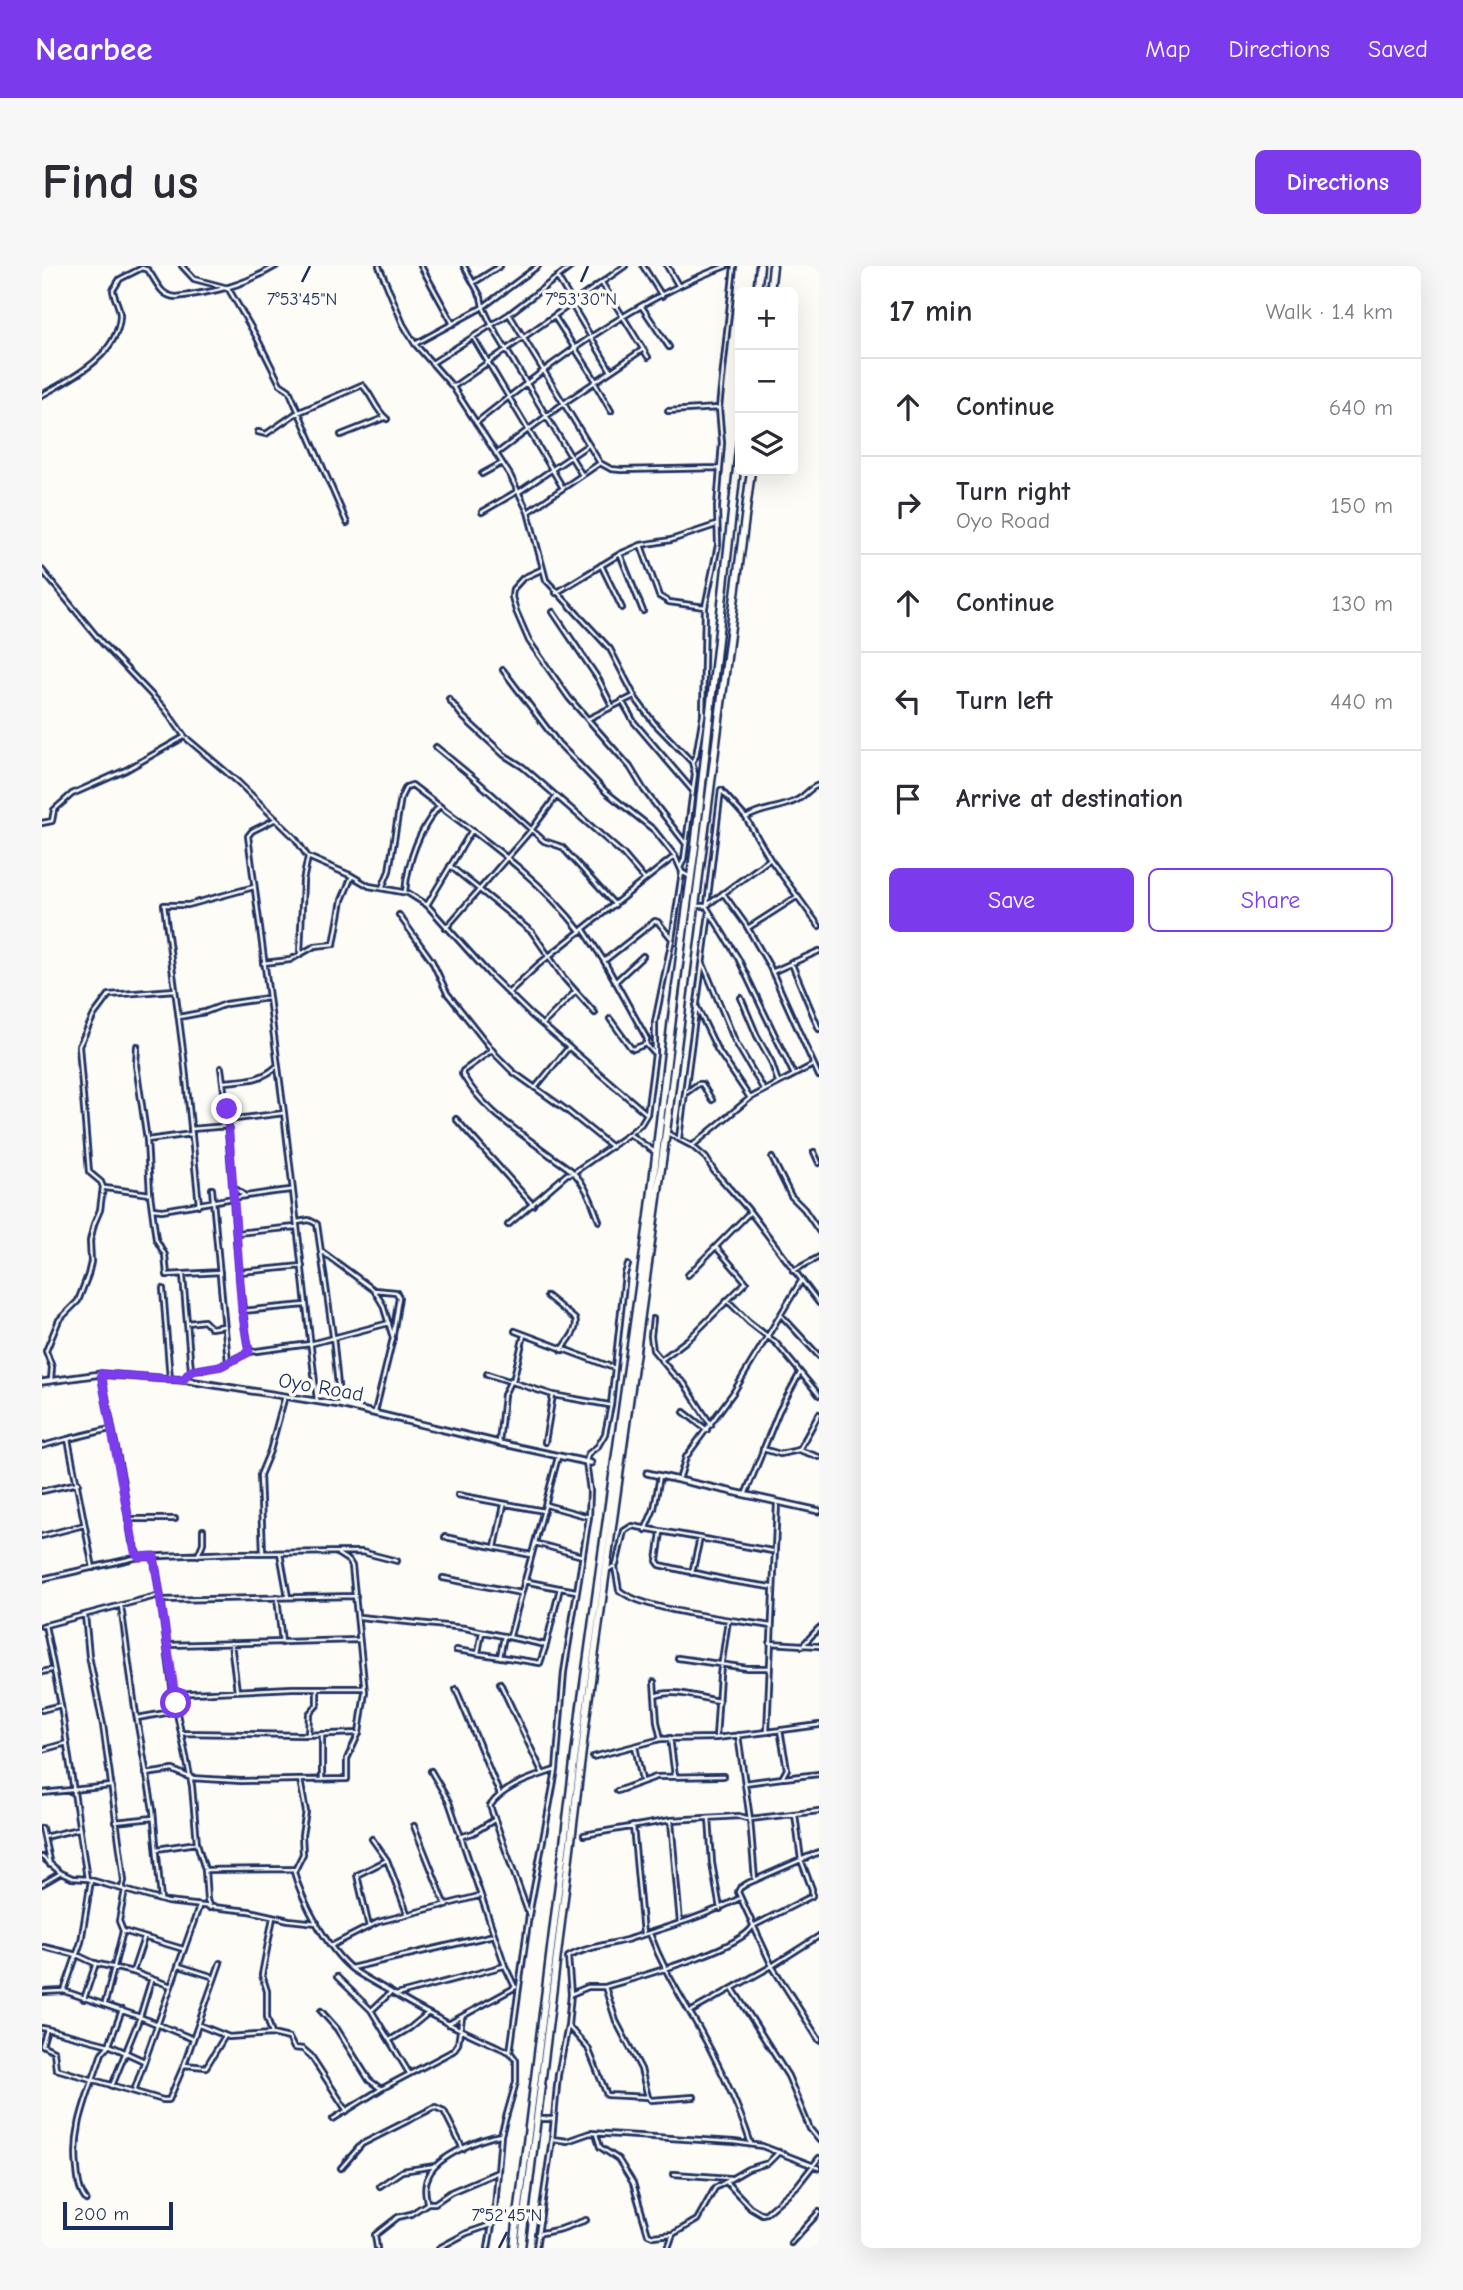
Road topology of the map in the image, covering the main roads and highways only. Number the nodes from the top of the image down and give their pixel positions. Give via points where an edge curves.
1 (760, 266) edge
2 (773, 266) edge
3 (758, 287) edge
4 (771, 287) edge
5 (736, 476) edge
6 (750, 476) edge
7 (651, 1217) junction
8 (514, 2248) edge
9 (521, 2248) edge

1 - 3 highway
2 - 4 highway
5 - 7 highway
6 - 7 highway via 666,1132
7 - 8 highway via 581,1706
7 - 9 highway

